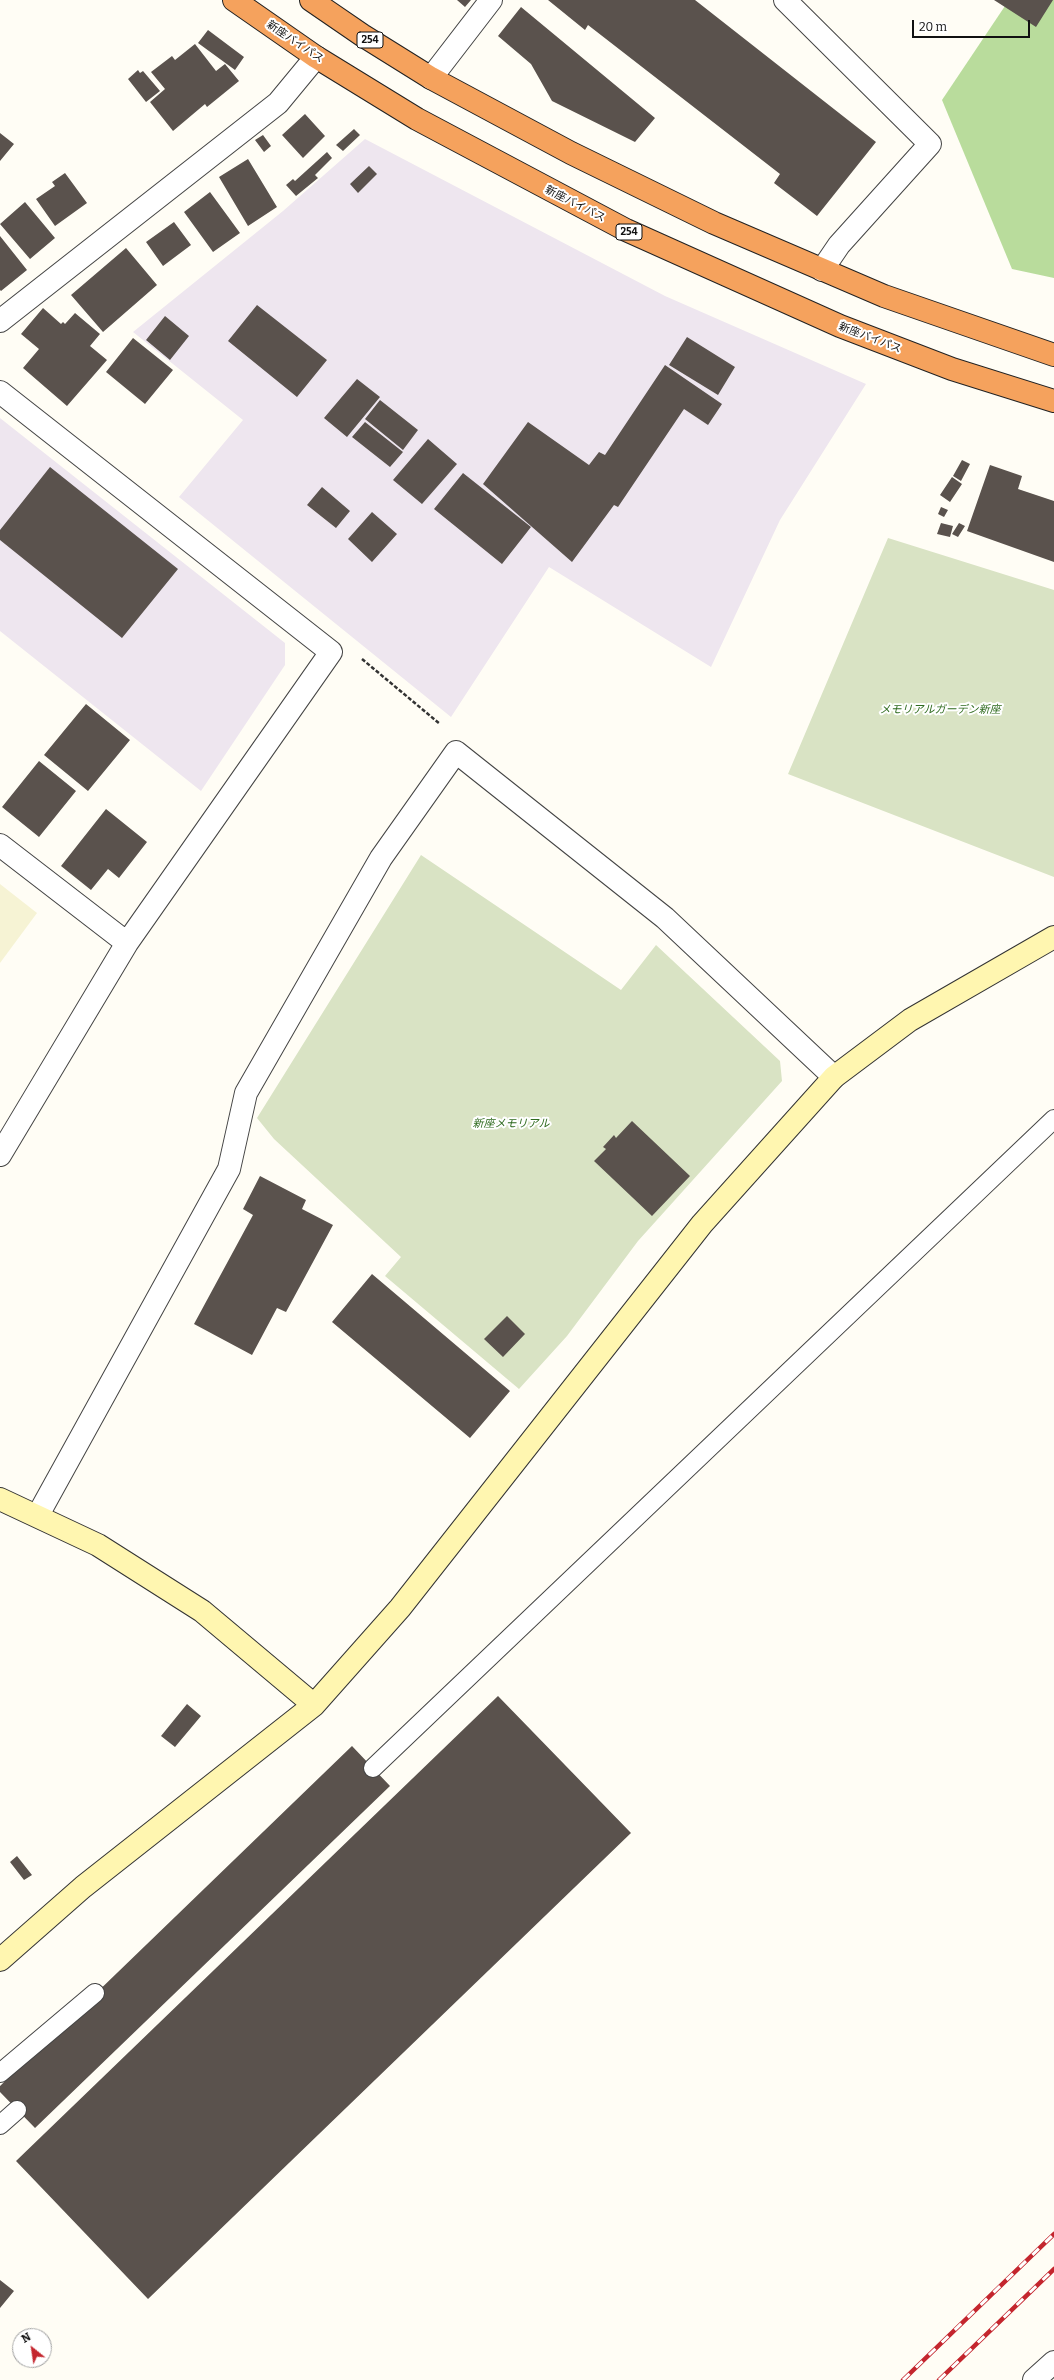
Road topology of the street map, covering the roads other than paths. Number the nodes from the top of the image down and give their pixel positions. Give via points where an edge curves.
1 (234, 0) edge
2 (311, 0) edge
3 (491, 0) edge
4 (785, 0) edge
5 (316, 57) junction
6 (431, 78) junction
7 (822, 270) junction
8 (0, 322) edge
9 (1054, 355) edge
10 (0, 392) edge
11 (1054, 401) edge
12 (0, 845) edge
13 (1054, 937) edge
14 (127, 943) junction
15 (834, 1077) junction
16 (1054, 1119) edge
17 (0, 1154) edge
18 (0, 1499) edge
19 (38, 1515) junction
20 (314, 1705) junction
21 (373, 1768) dead end
22 (0, 1960) edge
23 (95, 1993) dead end
24 (0, 2073) edge
25 (17, 2110) dead end
26 (0, 2125) edge
27 (1054, 2362) edge
28 (1034, 2380) edge

1 - 5 highway, 新座バイパス / 254
2 - 6 highway, 254
3 - 6 street
4 - 7 street via 930,144 839,245
5 - 8 street via 278,103
5 - 11 highway, 新座バイパス / 254 via 468,148 674,253 854,332 952,369
6 - 7 highway, 254 via 642,188 714,223
7 - 9 highway, 254 via 906,304
10 - 14 street via 330,652
12 - 14 street
13 - 15 street via 910,1020
14 - 17 street
15 - 19 street via 665,918 456,752 381,858 246,1093 229,1169
15 - 20 street via 702,1224 400,1608
16 - 21 lane
18 - 19 street
19 - 20 street via 98,1545 202,1612
20 - 22 street via 83,1887
23 - 24 lane
25 - 26 lane
27 - 28 street

